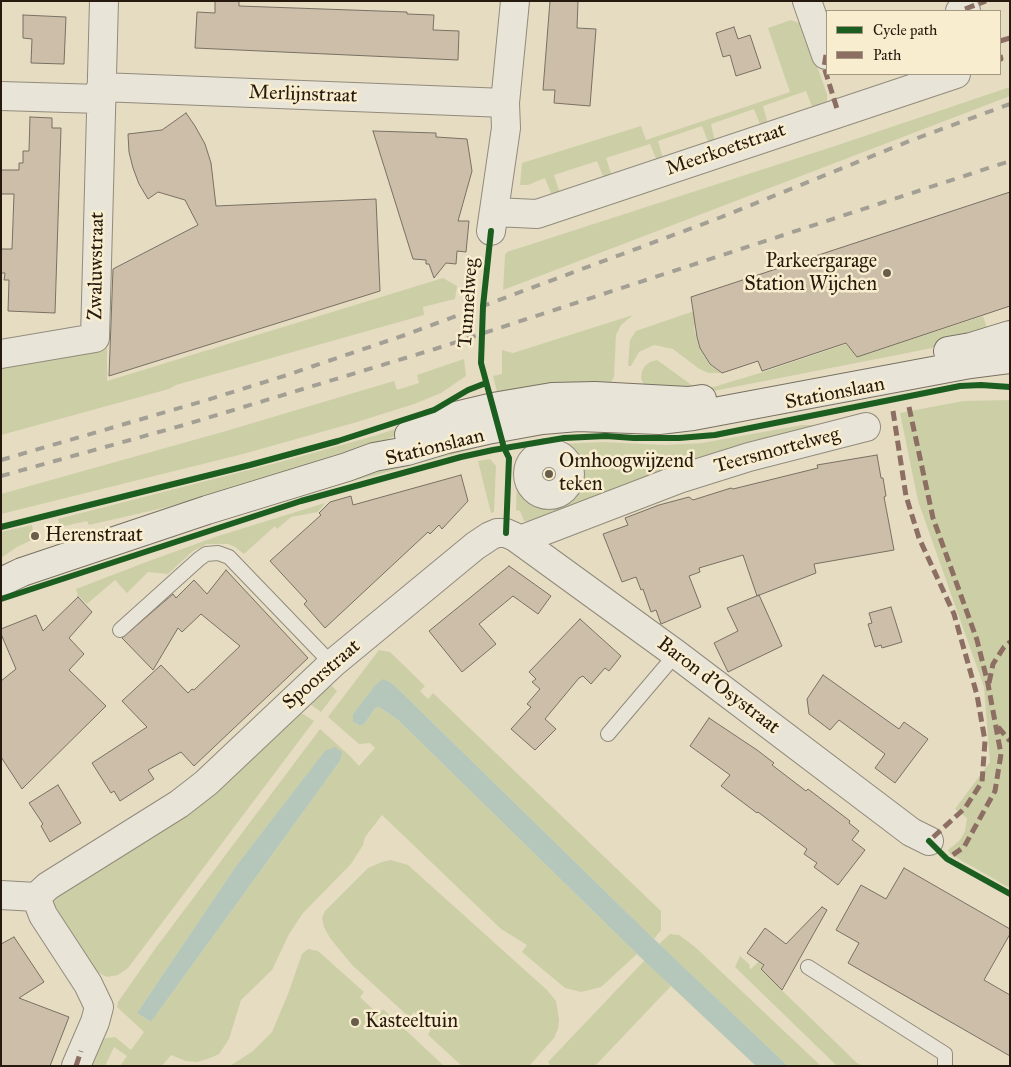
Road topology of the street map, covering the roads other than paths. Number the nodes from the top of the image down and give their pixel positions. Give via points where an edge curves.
1 (104, 1) edge
2 (515, 1) edge
3 (810, 12) edge
4 (826, 55) edge
5 (953, 75) edge
6 (101, 93) junction
7 (1, 96) edge
8 (505, 103) junction
9 (1010, 335) edge
10 (1, 354) edge
11 (1010, 359) edge
12 (844, 379) junction
13 (866, 427) dead end
14 (513, 537) junction
15 (8, 576) edge
16 (120, 630) dead end
17 (676, 654) junction
18 (332, 664) junction
19 (608, 734) dead end
20 (929, 841) dead end
21 (1, 895) edge
22 (36, 897) junction
23 (808, 968) dead end
24 (78, 1058) edge
25 (944, 1066) edge

1 - 6 street, Zwaluwstraat
2 - 8 street
3 - 4 street
5 - 8 street, Meerkoetstraat via 538,214 493,221 506,128
6 - 7 street
6 - 8 street, Merlijnstraat
6 - 10 street, Zwaluwstraat via 95,338
9 - 12 street, Stationslaan
11 - 12 street, Stationslaan
12 - 15 street, Stationslaan via 693,416 659,420 542,420 447,439 374,457
13 - 14 street, Teersmortelweg via 749,457
14 - 17 street, Baron d'Osystraat
14 - 18 street, Spoorstraat via 490,536 475,546
16 - 18 lane via 199,559 206,554 218,553 230,557
17 - 19 lane
17 - 20 street, Baron d'Osystraat via 910,832
18 - 22 street, Spoorstraat via 193,794 48,886
21 - 22 street
22 - 24 street via 43,915 88,984 99,1007
23 - 25 lane via 945,1054

